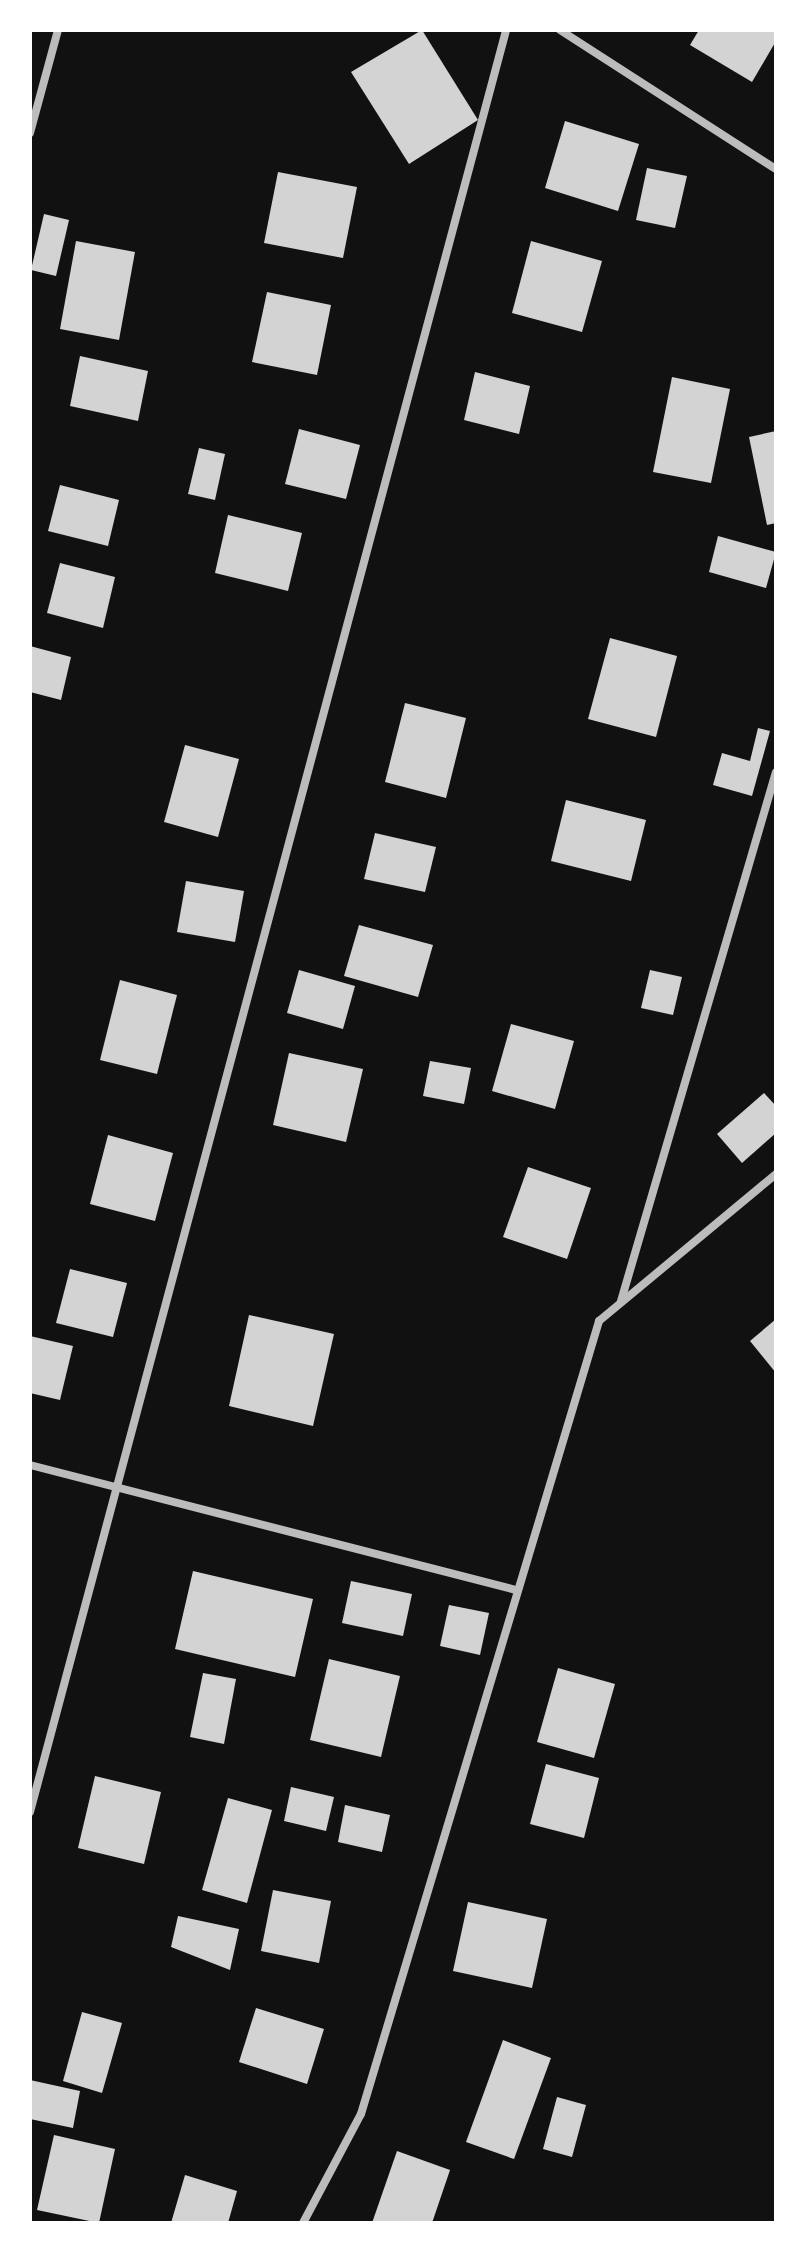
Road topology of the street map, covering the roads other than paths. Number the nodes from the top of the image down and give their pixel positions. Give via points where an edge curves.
1 (58, 30) edge
2 (506, 30) edge
3 (560, 30) edge
4 (30, 133) edge
5 (776, 169) edge
6 (776, 772) edge
7 (776, 1174) edge
8 (620, 1304) junction
9 (30, 1465) edge
10 (117, 1490) junction
11 (516, 1590) junction
12 (30, 1812) edge
13 (303, 2223) edge

1 - 4 street
2 - 10 street
3 - 5 street
6 - 8 street
7 - 8 street
8 - 11 street via 599,1321
9 - 10 street
10 - 11 street
10 - 12 street
11 - 13 street via 361,2114

